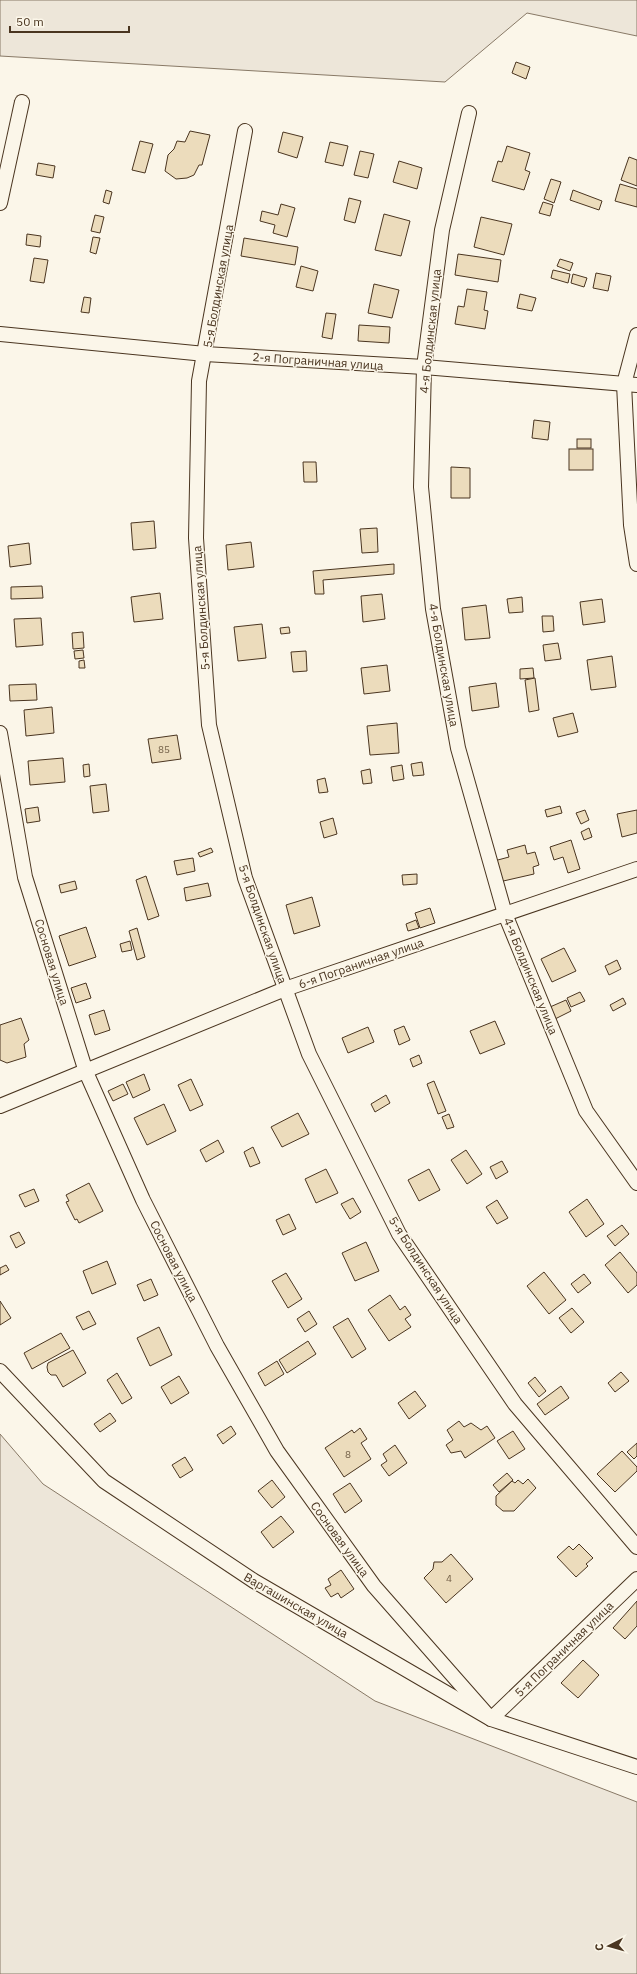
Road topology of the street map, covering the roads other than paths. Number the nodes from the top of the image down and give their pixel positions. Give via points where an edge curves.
1 (22, 102) dead end
2 (469, 113) dead end
3 (245, 131) dead end
4 (0, 203) edge
5 (0, 334) edge
6 (637, 335) edge
7 (206, 354) junction
8 (424, 367) junction
9 (630, 384) edge
10 (637, 564) edge
11 (0, 732) edge
12 (637, 869) edge
13 (505, 914) junction
14 (285, 989) junction
15 (86, 1072) junction
16 (0, 1106) edge
17 (637, 1183) edge
18 (0, 1371) edge
19 (637, 1547) edge
20 (637, 1579) edge
21 (491, 1719) junction
22 (637, 1767) edge

1 - 4 street
2 - 8 street, 4-я Болдинская улица via 442,230
3 - 7 street, 5-я Болдинская улица
5 - 7 street, 2-я Пограничная улица
6 - 9 street
7 - 8 street, 2-я Пограничная улица
7 - 14 street, 5-я Болдинская улица via 199,381 196,538 209,725 245,878
8 - 9 street, 2-я Пограничная улица
8 - 13 street, 4-я Болдинская улица via 421,487 433,609 458,748
9 - 10 street via 631,524
11 - 15 street, Сосновая улица via 25,877
12 - 13 street, 6-я Пограничная улица
13 - 14 street, 6-я Пограничная улица
13 - 17 street, 4-я Болдинская улица via 586,1111
14 - 15 street, 6-я Пограничная улица
14 - 19 street, 5-я Болдинская улица via 309,1054 399,1234 515,1404
15 - 16 street, 6-я Пограничная улица
15 - 21 street, Сосновая улица via 147,1207 217,1346 277,1451 374,1586
18 - 21 street, Варгашинская улица via 104,1481 254,1581
20 - 21 street, 5-я Пограничная улица
21 - 22 street, Варгашинская улица

